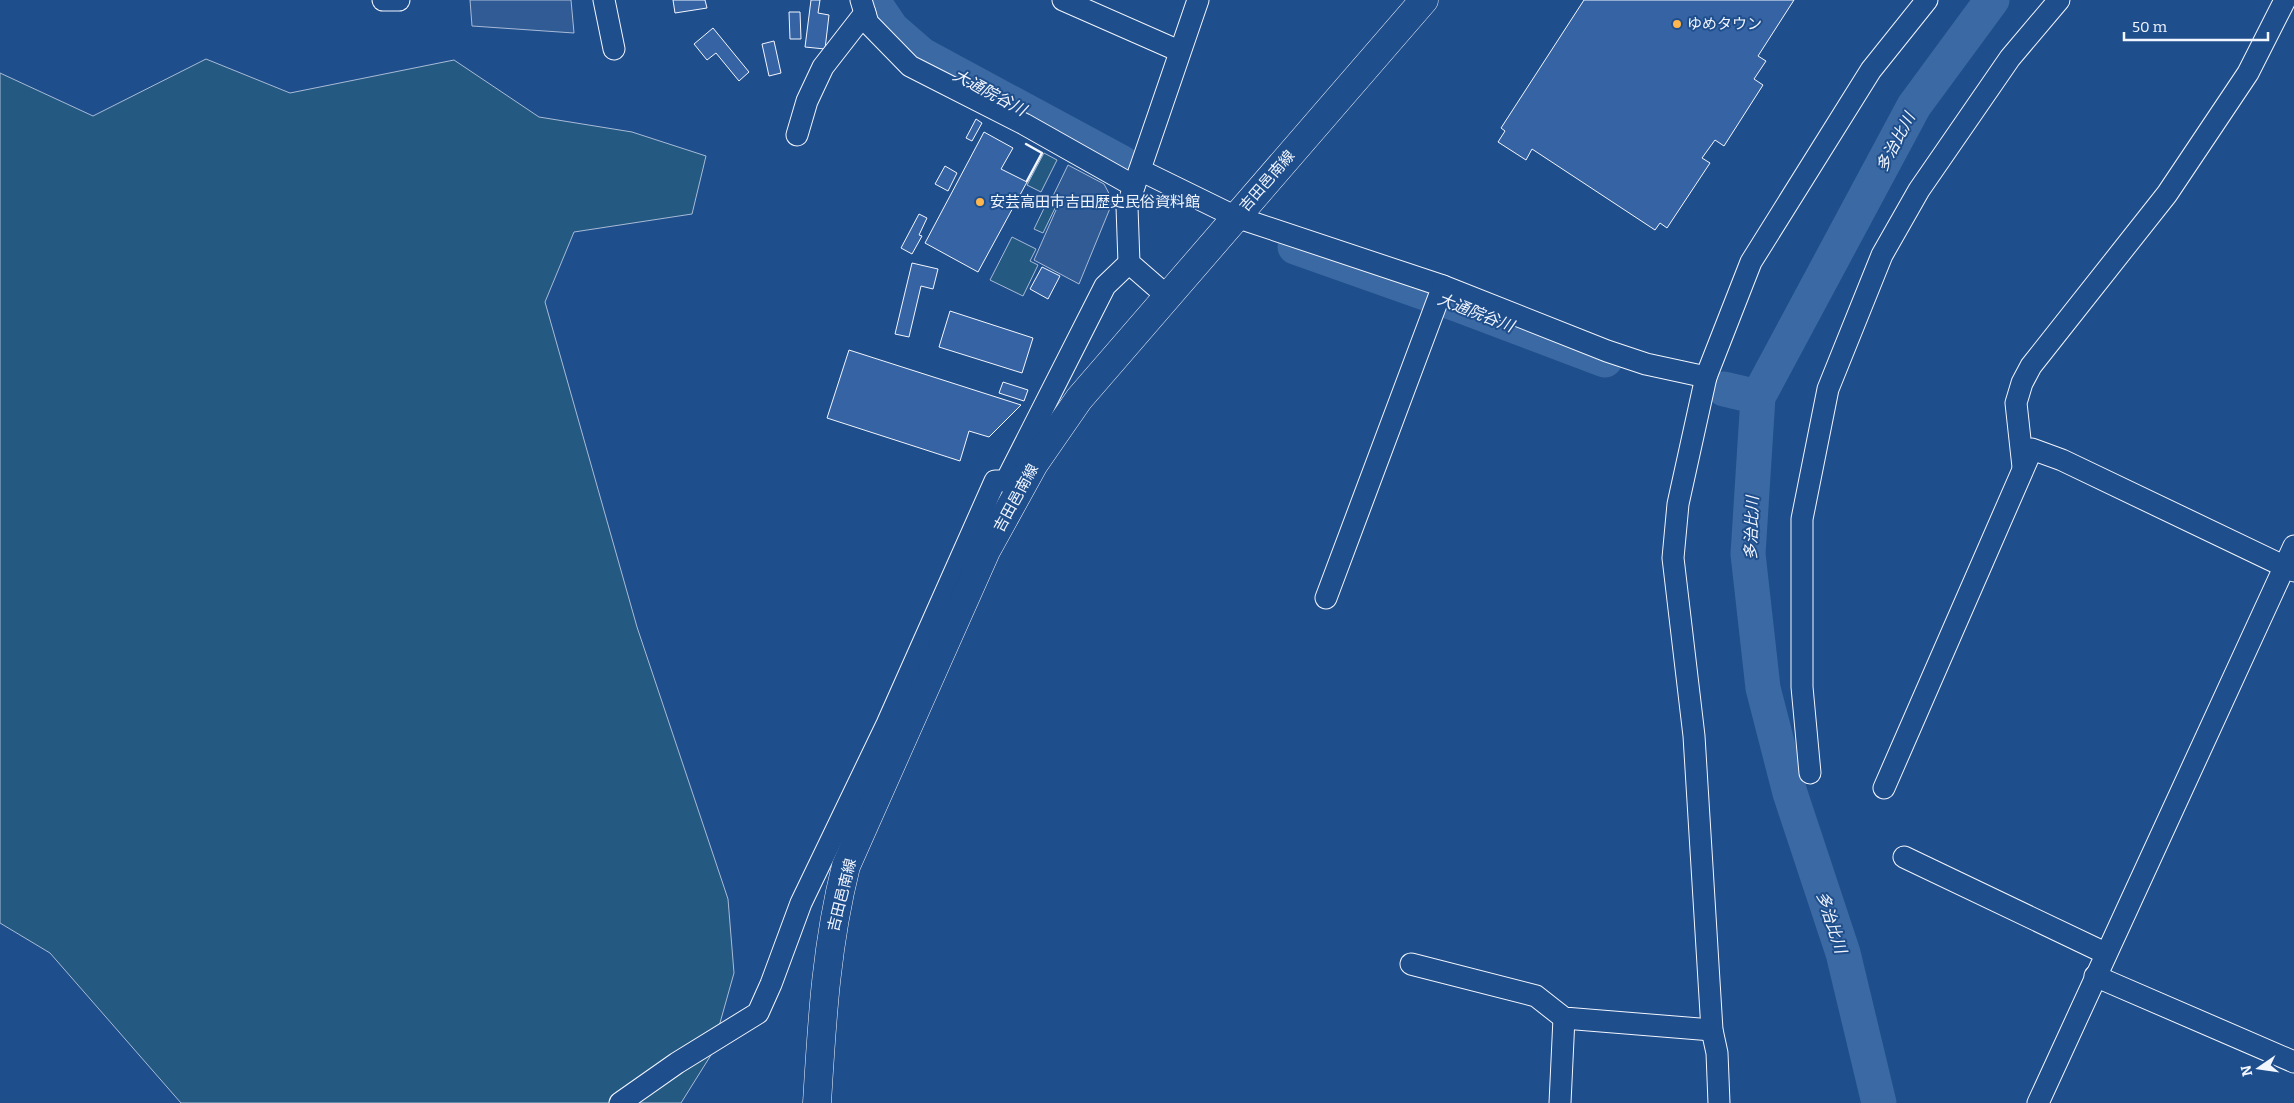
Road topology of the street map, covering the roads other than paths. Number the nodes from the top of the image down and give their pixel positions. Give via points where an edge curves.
1 (382, 0) edge
2 (399, 0) edge
3 (604, 0) edge
4 (1063, 0) edge
5 (1198, 0) edge
6 (1424, 0) edge
7 (1927, 0) edge
8 (2059, 0) edge
9 (2285, 0) edge
10 (863, 6) edge
11 (614, 48) dead end
12 (1179, 51) junction
13 (797, 135) dead end
14 (1137, 178) junction
15 (1236, 217) junction
16 (1129, 263) junction
17 (1443, 286) junction
18 (1168, 297) junction
19 (1706, 377) junction
20 (2023, 468) junction
21 (2294, 546) edge
22 (2290, 568) edge
23 (1326, 598) dead end
24 (1810, 772) dead end
25 (1884, 788) dead end
26 (1904, 858) dead end
27 (2105, 952) junction
28 (1411, 964) dead end
29 (2095, 976) junction
30 (1564, 1018) junction
31 (1712, 1030) junction
32 (2294, 1062) edge
33 (620, 1103) edge
34 (817, 1103) edge
35 (1560, 1103) edge
36 (1719, 1103) edge
37 (2038, 1103) edge

1 - 2 street
3 - 11 street
4 - 12 street
5 - 12 street
6 - 15 main road, 吉田邑南線
7 - 19 street via 1871,70 1751,262
8 - 24 street via 2010,58 1919,190 1882,255 1828,389 1802,519 1802,687
9 - 20 street via 2248,73 2172,186 2031,366 2016,403
10 - 13 street via 823,68
10 - 14 street via 868,23 910,66
12 - 14 street
14 - 15 street
14 - 16 street via 1126,207
15 - 17 street
15 - 18 main road, 吉田邑南線
16 - 18 street
16 - 33 street via 1105,286 1006,481 995,481 887,724 801,903 758,1013
17 - 19 street via 1607,351 1646,364
17 - 23 street
18 - 34 main road, 吉田邑南線 via 1079,399 1034,464 986,551 899,743 846,866 834,916 824,994
19 - 31 street via 1678,504 1673,558 1694,736
20 - 22 street via 2032,449 2062,460
20 - 25 street
21 - 22 street
22 - 27 street
26 - 27 street
27 - 29 street
28 - 30 street via 1536,996
29 - 32 street
29 - 37 street
30 - 31 street
30 - 35 street
31 - 36 street via 1717,1053

